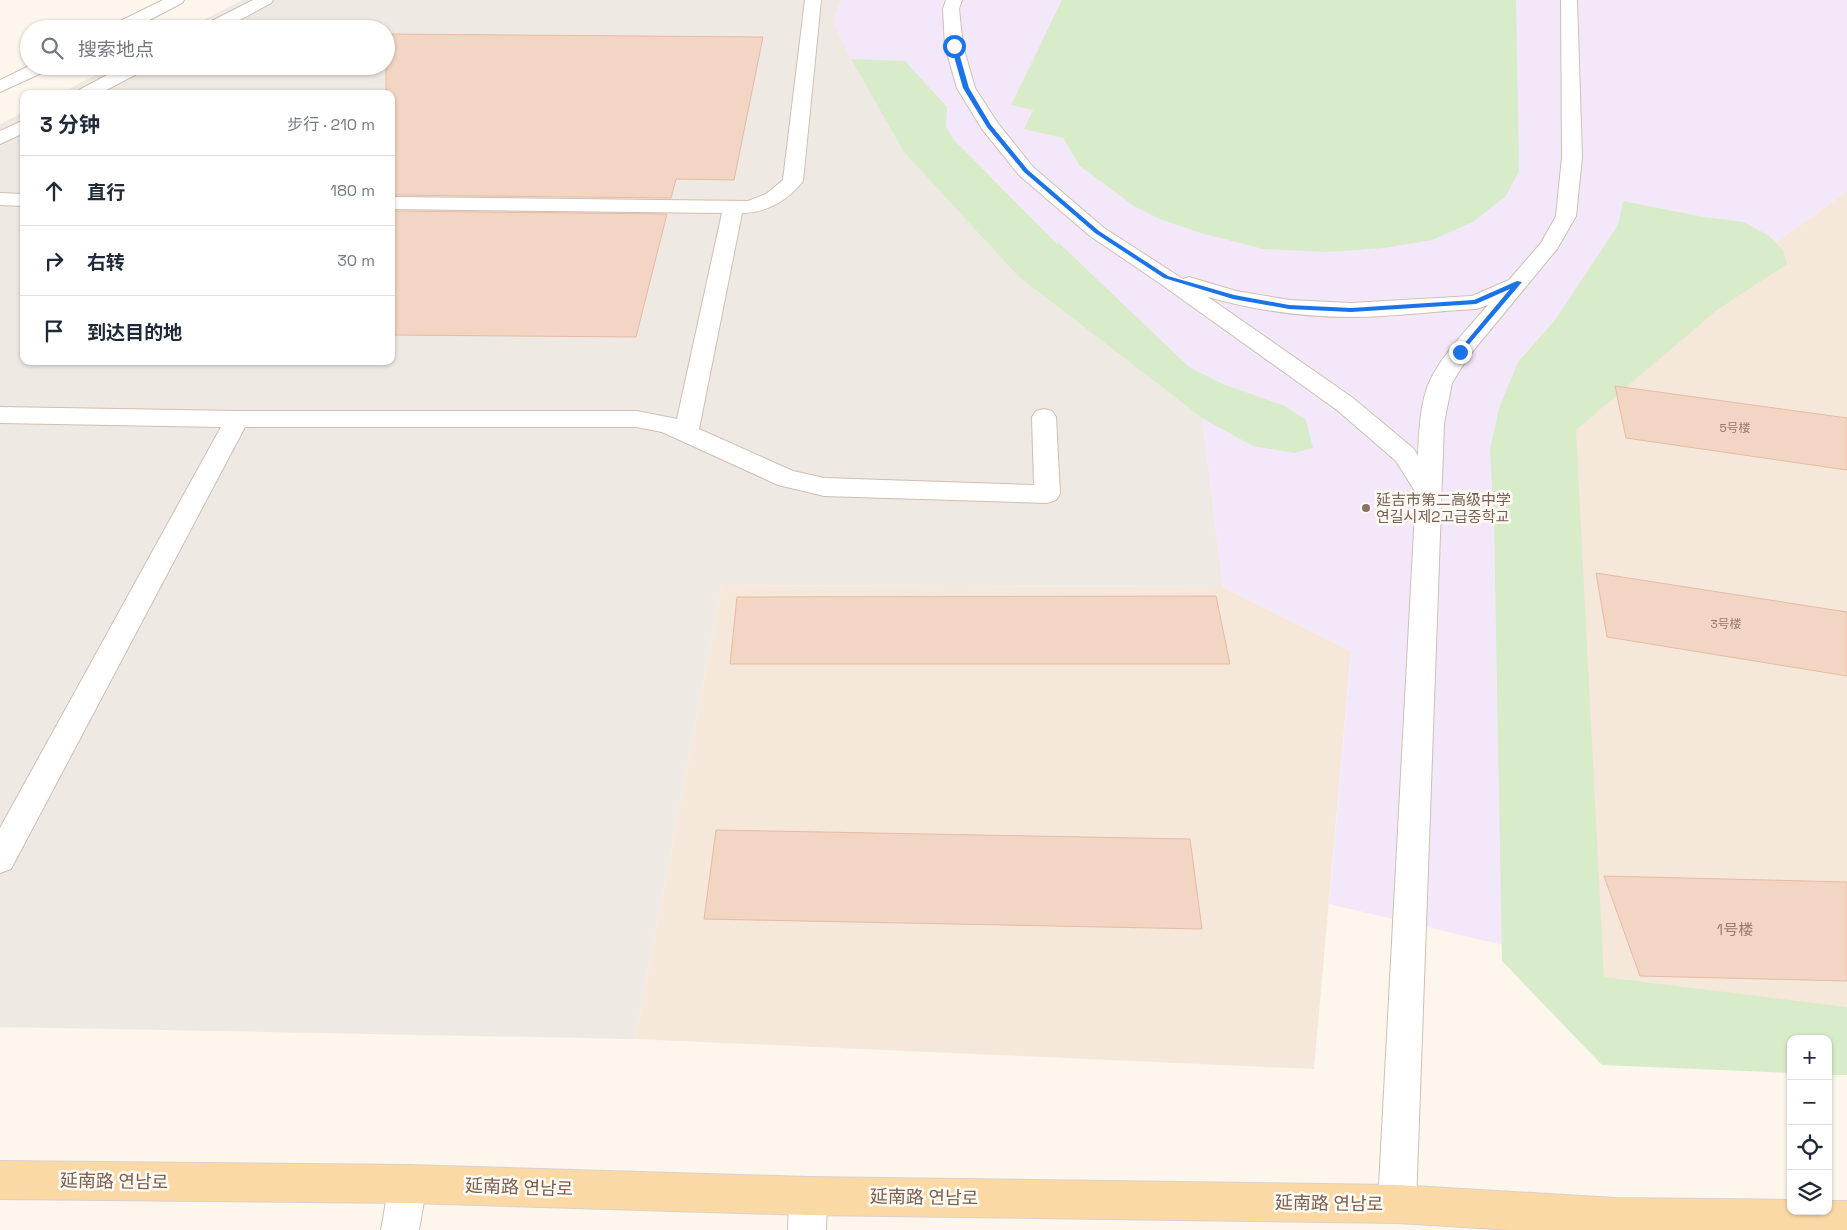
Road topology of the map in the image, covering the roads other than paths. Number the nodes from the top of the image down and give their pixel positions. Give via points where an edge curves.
1 (176, 0) edge
2 (265, 0) edge
3 (813, 0) edge
4 (954, 0) edge
5 (1569, 0) edge
6 (136, 20) edge
7 (227, 20) edge
8 (24, 75) edge
9 (121, 75) edge
10 (0, 87) edge
11 (93, 90) edge
12 (20, 128) edge
13 (0, 138) edge
14 (0, 199) edge
15 (20, 200) edge
16 (395, 203) edge
17 (734, 207) junction
18 (1166, 277) junction
19 (1519, 282) junction
20 (0, 415) edge
21 (1044, 417) dead end
22 (237, 419) junction
23 (686, 433) junction
24 (1428, 491) junction
25 (0, 859) edge
26 (0, 1180) edge
27 (408, 1184) junction
28 (1397, 1204) junction
29 (808, 1213) edge
30 (1847, 1220) edge
31 (1619, 1224) edge
32 (400, 1230) edge

1 - 6 street
2 - 7 street
3 - 17 street via 793,182 784,193 768,201 749,207
4 - 18 street via 951,9 954,46 966,88 989,125 1026,171 1097,232
5 - 19 street via 1572,157 1566,216 1550,245
8 - 10 street
9 - 11 street
12 - 13 street
14 - 15 street
16 - 17 street
17 - 23 street
18 - 19 street via 1233,297 1289,307 1351,310 1476,302
18 - 24 street via 1345,404 1405,455
19 - 24 street via 1460,352 1440,383 1432,423
20 - 22 street
21 - 23 street via 1047,494 824,487 787,478
22 - 23 street via 637,419 668,425
22 - 25 street
24 - 28 street
26 - 27 main road, 延南路 연남로
27 - 29 main road, 延南路 연남로
27 - 32 street
28 - 29 main road, 延南路 연남로
28 - 31 main road, 延南路 연남로
30 - 31 main road, 延南路 연남로

